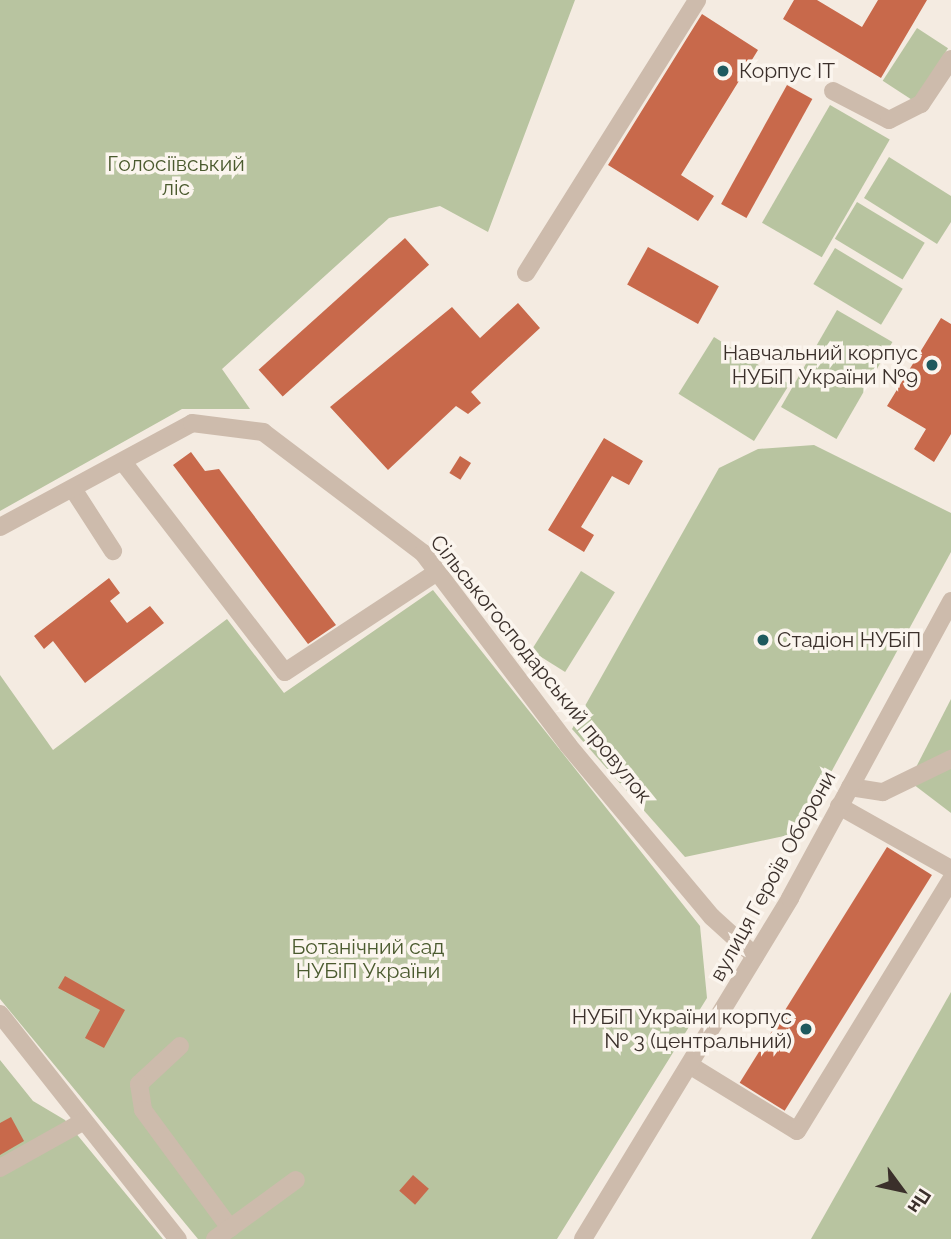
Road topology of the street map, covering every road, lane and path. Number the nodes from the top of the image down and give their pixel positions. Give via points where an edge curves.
1 (697, 0) edge
2 (951, 59) edge
3 (832, 91) dead end
4 (526, 273) dead end
5 (123, 462) junction
6 (73, 489) junction
7 (0, 527) edge
8 (113, 551) dead end
9 (437, 572) junction
10 (951, 601) edge
11 (951, 759) edge
12 (850, 787) junction
13 (839, 807) junction
14 (951, 869) edge
15 (951, 880) edge
16 (755, 956) junction
17 (0, 1014) edge
18 (180, 1046) dead end
19 (691, 1066) junction
20 (84, 1121) junction
21 (0, 1168) edge
22 (296, 1180) dead end
23 (230, 1228) junction
24 (178, 1239) edge
25 (215, 1239) edge
26 (583, 1239) edge

1 - 4 street
2 - 3 street via 921,104 890,120
5 - 6 street, Сільськогосподарський провулок
5 - 9 street, Сільськогосподарський провулок via 192,423 263,432 423,553
5 - 9 street via 285,672
6 - 7 street, Сільськогосподарський провулок
6 - 8 street
9 - 16 street, Сільськогосподарський провулок via 568,745 712,916
10 - 12 street, вулиця Героїв Оборони
11 - 12 street via 883,792
12 - 13 street, вулиця Героїв Оборони
13 - 14 street
13 - 16 street, вулиця Героїв Оборони
15 - 19 street via 797,1131
16 - 19 street, вулиця Героїв Оборони
17 - 20 street
18 - 23 street via 139,1084 143,1110
19 - 26 street, вулиця Героїв Оборони
20 - 21 street
20 - 24 street
22 - 23 street
23 - 25 street

